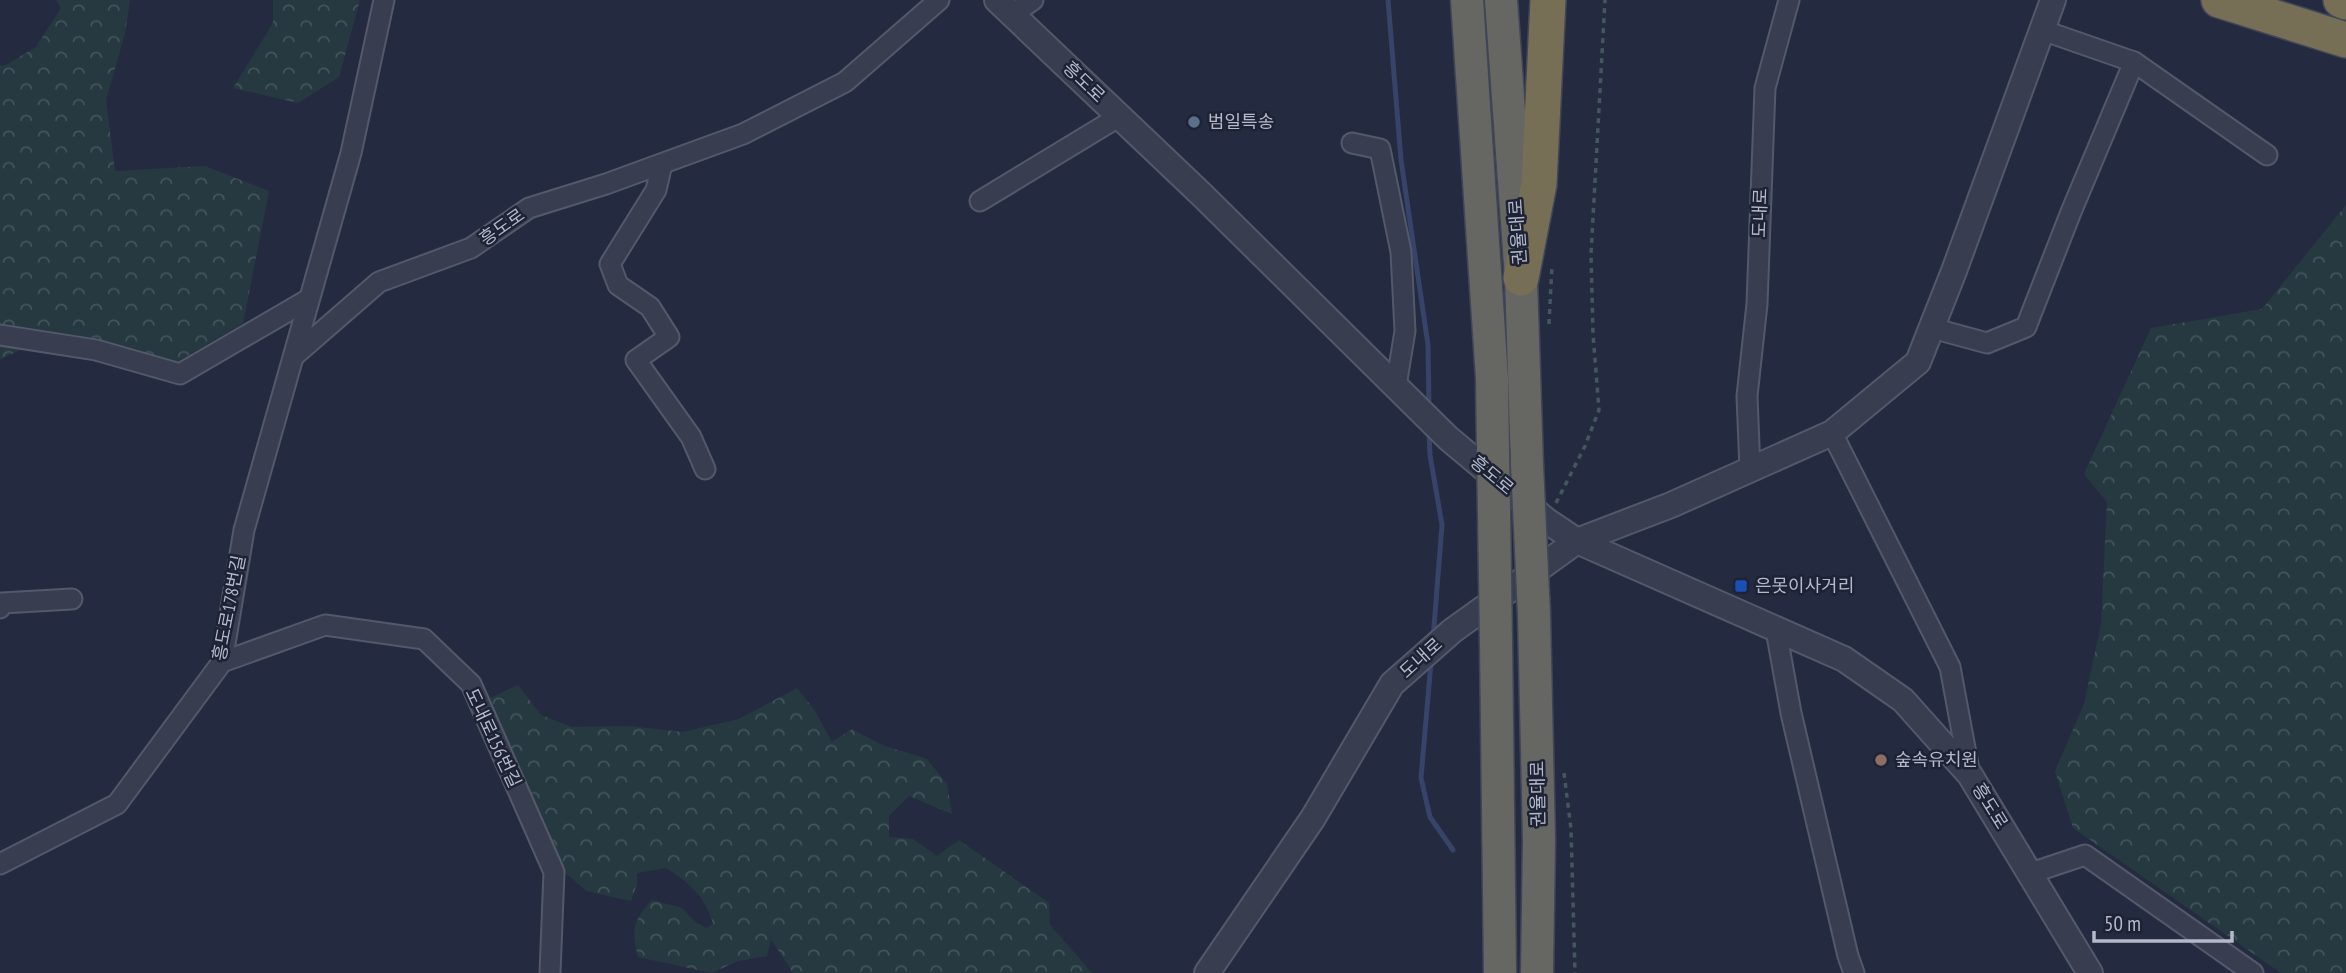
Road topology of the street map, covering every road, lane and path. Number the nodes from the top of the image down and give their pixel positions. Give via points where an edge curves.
1 (384, 0) edge
2 (939, 0) edge
3 (1033, 0) edge
4 (1467, 0) edge
5 (1501, 0) edge
6 (1548, 0) edge
7 (1605, 0) edge
8 (1788, 0) edge
9 (2053, 0) edge
10 (2219, 0) edge
11 (2340, 0) edge
12 (2346, 2) edge
13 (1005, 7) edge
14 (2042, 30) junction
15 (2346, 40) edge
16 (2134, 62) junction
17 (1120, 116) junction
18 (1352, 143) dead end
19 (2267, 155) dead end
20 (662, 164) junction
21 (980, 201) dead end
22 (1521, 278) junction
23 (309, 299) junction
24 (1932, 328) junction
25 (0, 335) edge
26 (295, 355) junction
27 (1400, 390) junction
28 (1832, 433) junction
29 (705, 469) dead end
30 (1750, 470) junction
31 (1547, 521) junction
32 (1577, 541) junction
33 (72, 600) dead end
34 (0, 608) edge
35 (1776, 630) junction
36 (222, 662) junction
37 (1563, 761) dead end
38 (1499, 772) junction
39 (1970, 775) junction
40 (1538, 780) junction
41 (0, 864) edge
42 (2031, 873) junction
43 (550, 973) edge
44 (1207, 973) edge
45 (1483, 973) edge
46 (1500, 973) edge
47 (1537, 973) edge
48 (1553, 973) edge
49 (1575, 973) edge
50 (1854, 973) edge
51 (2091, 973) edge
52 (2253, 973) edge

1 - 23 street, 흥도로178번길 via 351,153
2 - 20 street, 흥도로 via 845,82 743,134
3 - 13 street
4 - 38 highway, 권율대로, bridge via 1490,353
5 - 22 highway, 권율대로
6 - 22 highway via 1539,184
7 - 31 path via 1591,254 1599,410
8 - 30 street, 도내로 via 1765,88 1748,396
9 - 14 street, 도내로
10 - 15 highway
11 - 12 highway
13 - 17 street, 흥도로
14 - 16 street
14 - 24 street, 도내로
16 - 19 street
16 - 24 street via 2026,327 1987,343
17 - 21 street
17 - 27 street, 흥도로
18 - 27 street via 1380,149 1401,252 1405,331
20 - 26 street, 흥도로 via 529,208 471,248 379,282
20 - 29 street via 656,190 610,264 618,285 650,307 669,337 636,360 691,437
22 - 40 highway, 권율대로, bridge
23 - 25 street via 180,374 96,350
23 - 26 street, 흥도로178번길
24 - 28 street, 도내로 via 1918,362
26 - 36 street, 흥도로178번길 via 244,530
27 - 31 street, 흥도로 via 1448,438
28 - 30 street, 도내로
28 - 39 street via 1950,667
30 - 32 street, 도내로
31 - 32 street, 흥도로
32 - 35 street, 흥도로
32 - 44 street, 도내로 via 1452,631 1392,684 1313,818
33 - 34 street via 2,603
35 - 39 street, 흥도로 via 1844,659 1903,700
35 - 50 street via 1791,713
36 - 41 street, 흥도로178번길 via 117,804
36 - 43 street, 도내로156번길 via 325,625 424,639 471,684 554,872
37 - 49 path via 1572,829
38 - 45 highway
38 - 46 highway
39 - 42 street, 흥도로
40 - 47 highway, 권율대로
40 - 48 highway
42 - 51 street, 흥도로
42 - 52 street via 2085,855

